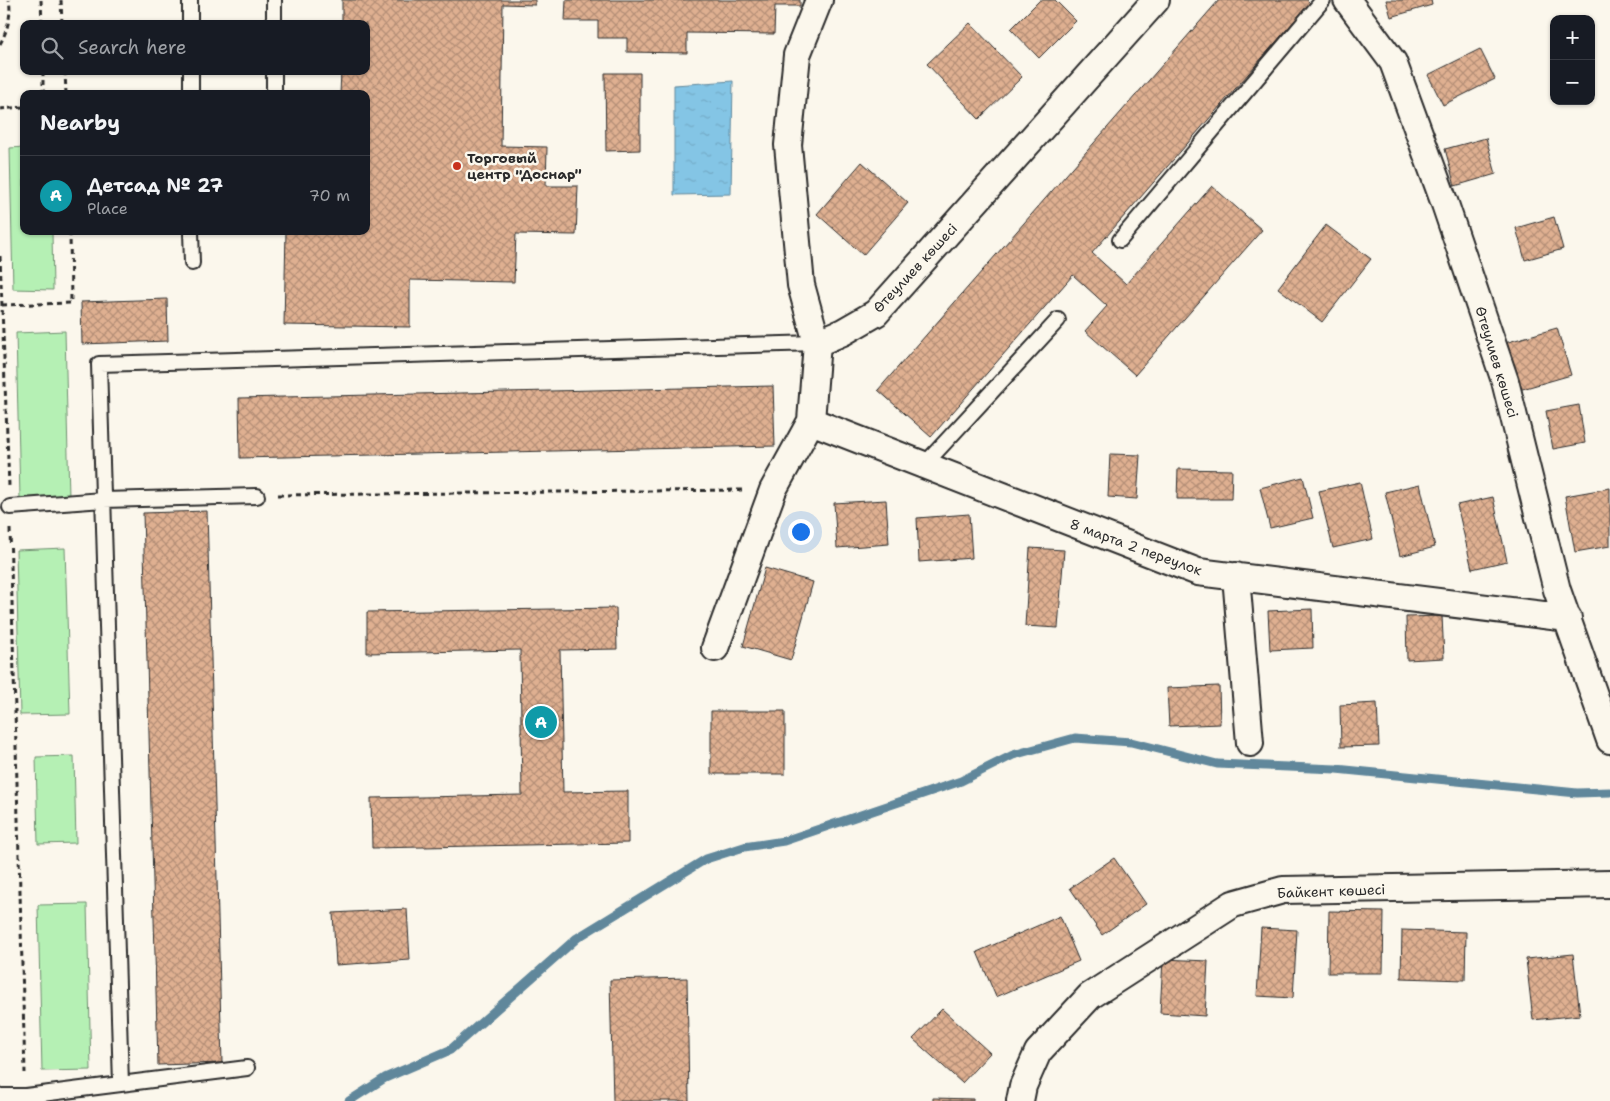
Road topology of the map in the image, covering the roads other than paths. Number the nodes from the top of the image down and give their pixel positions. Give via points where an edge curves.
1 (190, 0) edge
2 (274, 0) edge
3 (820, 0) edge
4 (1156, 0) edge
5 (1323, 0) edge
6 (1347, 0) edge
7 (190, 20) edge
8 (274, 20) edge
9 (191, 75) edge
10 (274, 75) edge
11 (191, 90) edge
12 (274, 90) edge
13 (192, 235) edge
14 (1120, 240) dead end
15 (192, 263) dead end
16 (1058, 320) dead end
17 (817, 343) junction
18 (811, 421) junction
19 (924, 465) junction
20 (257, 496) road end
21 (103, 500) junction
22 (10, 506) road end
23 (1236, 576) junction
24 (1568, 618) junction
25 (715, 648) dead end
26 (1610, 740) edge
27 (1250, 743) dead end
28 (1610, 884) edge
29 (247, 1068) dead end
30 (121, 1084) junction
31 (0, 1096) edge
32 (1020, 1101) edge

1 - 7 lane
2 - 8 lane
3 - 17 street via 797,55 788,145 801,285
4 - 17 street, Өтеулиев көшесі via 876,313
5 - 14 lane
6 - 24 street, Өтеулиев көшесі via 1393,62 1445,204 1505,381 1556,590
9 - 11 lane
10 - 12 lane
13 - 15 lane
16 - 19 lane
17 - 18 street
17 - 21 lane via 99,364
18 - 19 street, 8 марта 2 переулок
18 - 25 street via 773,490
19 - 23 street, 8 марта 2 переулок via 1198,572
20 - 21 lane
21 - 22 lane
21 - 30 lane
23 - 24 street, 8 марта 2 переулок
23 - 27 street
24 - 26 street, Өтеулиев көшесі
28 - 32 street, Байкент көшесі via 1283,890 1233,904 1090,996 1038,1052
29 - 30 lane
30 - 31 lane via 26,1096

